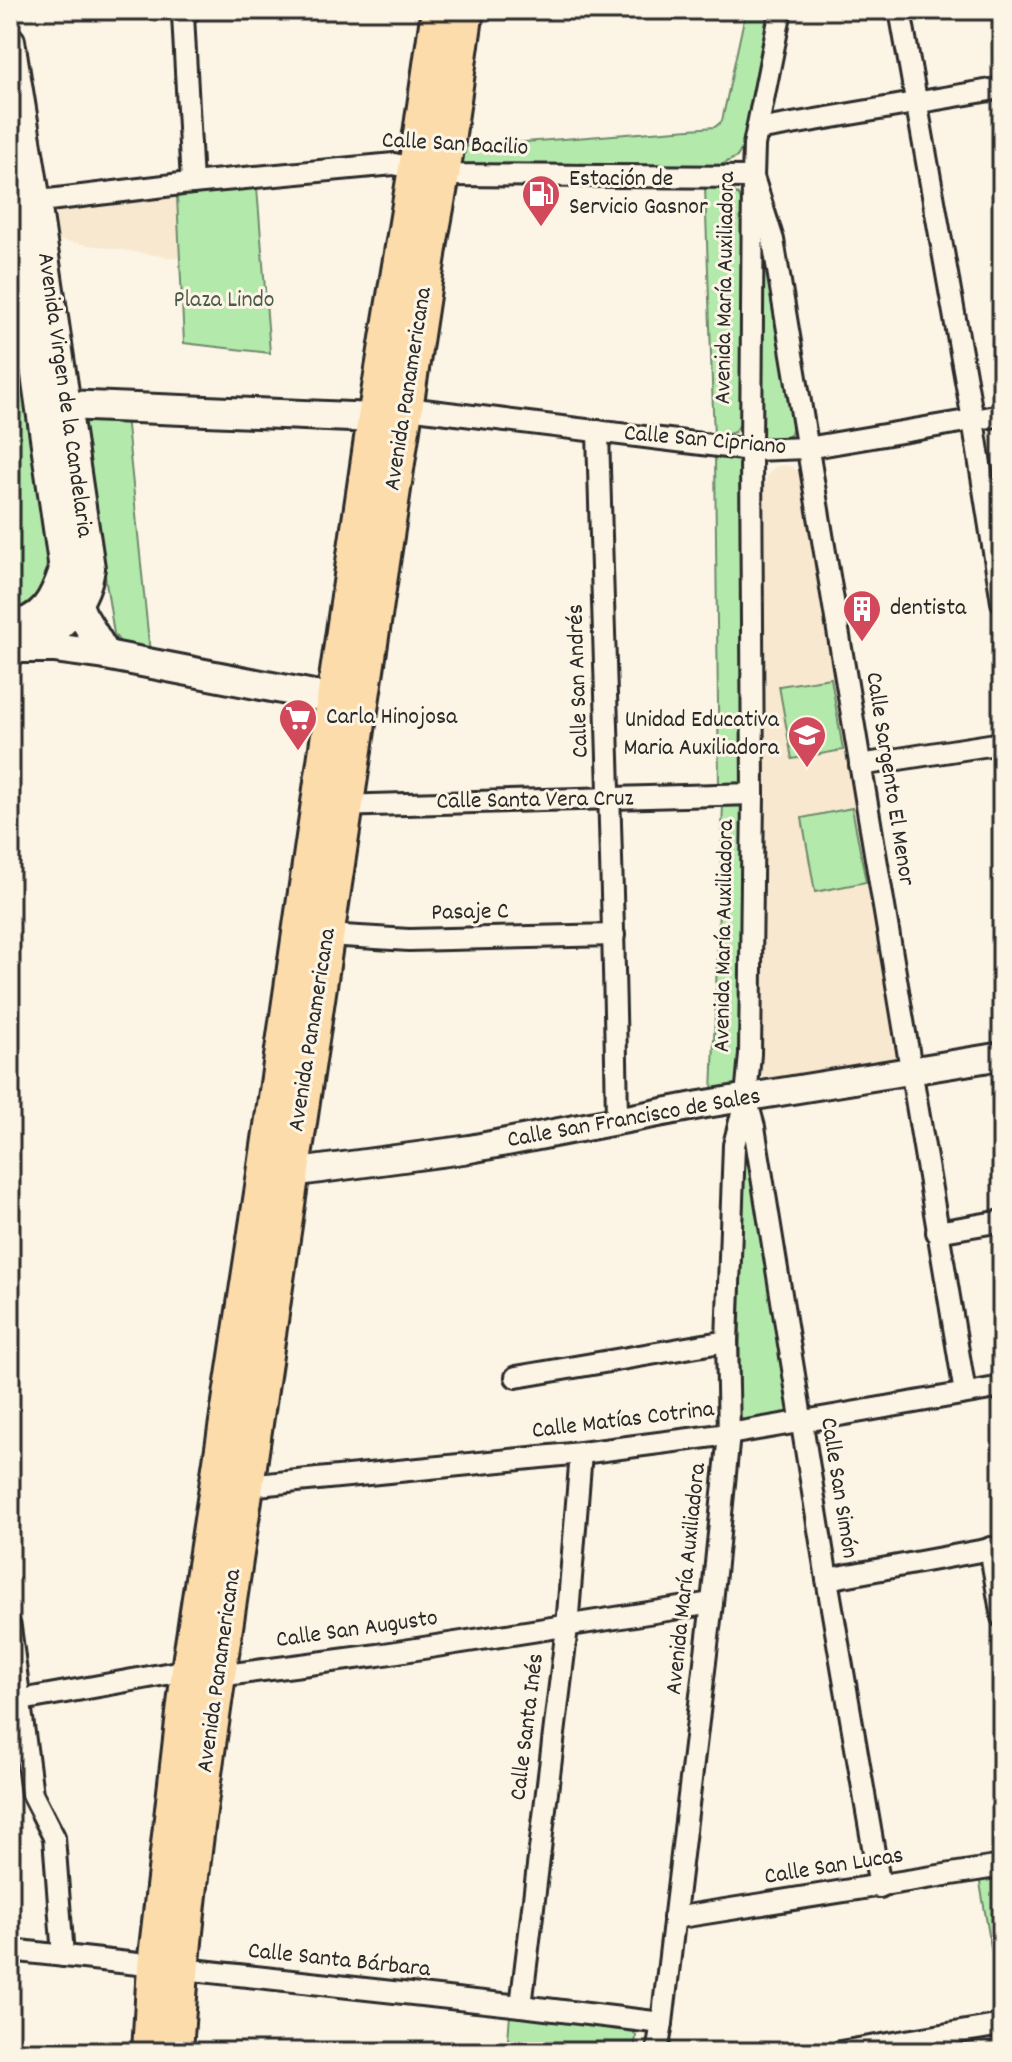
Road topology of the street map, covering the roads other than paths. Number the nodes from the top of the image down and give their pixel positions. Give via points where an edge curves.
1 (191, 10) edge
2 (438, 10) edge
3 (467, 10) edge
4 (781, 10) edge
5 (900, 10) edge
6 (10, 41) edge
7 (1002, 88) edge
8 (916, 103) junction
9 (757, 130) junction
10 (429, 171) junction
11 (753, 177) junction
12 (192, 183) junction
13 (19, 200) edge
14 (53, 406) junction
15 (1002, 415) edge
16 (395, 416) junction
17 (973, 420) junction
18 (598, 431) junction
19 (807, 448) junction
20 (751, 450) junction
21 (64, 570) junction
22 (1002, 602) edge
23 (77, 604) junction
24 (13, 640) edge
25 (106, 655) junction
26 (334, 699) junction
27 (1002, 743) edge
28 (860, 765) junction
29 (753, 794) junction
30 (608, 799) junction
31 (332, 806) junction
32 (327, 935) junction
33 (614, 935) junction
34 (1002, 1056) edge
35 (911, 1072) junction
36 (746, 1098) junction
37 (617, 1121) junction
38 (278, 1174) junction
39 (1002, 1221) edge
40 (937, 1232) junction
41 (727, 1341) junction
42 (516, 1377) dead end
43 (1002, 1387) edge
44 (965, 1393) junction
45 (801, 1422) junction
46 (729, 1434) junction
47 (581, 1453) junction
48 (247, 1486) junction
49 (996, 1548) edge
50 (827, 1579) junction
51 (712, 1603) junction
52 (1001, 1603) edge
53 (10, 1627) edge
54 (567, 1627) junction
55 (203, 1673) junction
56 (15, 1702) edge
57 (1002, 1866) edge
58 (880, 1887) junction
59 (674, 1918) junction
60 (10, 1950) edge
61 (63, 1956) junction
62 (168, 1968) junction
63 (521, 2006) junction
64 (662, 2023) junction
65 (1002, 2025) edge
66 (149, 2052) edge
67 (176, 2052) edge
68 (657, 2052) edge
69 (840, 2052) edge

1 - 12 street via 183,15
2 - 10 main road, Avenida Panamericana
3 - 10 main road, Avenida Panamericana
4 - 9 street, Avenida María Auxiliadora
5 - 8 street
6 - 13 main road, Avenida Virgen de la Candelaria
7 - 8 street
8 - 9 street
8 - 17 street
9 - 11 street, Avenida María Auxiliadora
10 - 11 street, Calle San Bacilio
10 - 12 street, Calle San Bacilio via 394,164
10 - 16 main road, Avenida Panamericana
11 - 19 street, Calle Sargento El Menor via 773,240
11 - 20 street, Avenida María Auxiliadora
12 - 13 street, Calle San Bacilio
13 - 14 main road, Avenida Virgen de la Candelaria
14 - 16 main road, Calle San Cipriano
14 - 21 main road, Avenida Virgen de la Candelaria
14 - 23 main road, Avenida Virgen de la Candelaria via 90,568
15 - 17 street, Calle San Cipriano
16 - 18 street, Calle San Cipriano
16 - 26 main road, Avenida Panamericana
16 - 31 main road, Avenida Panamericana
17 - 19 street, Calle San Cipriano
17 - 22 street
18 - 20 street, Calle San Cipriano
18 - 30 street, Calle San Andrés
19 - 20 street, Calle San Cipriano
19 - 28 street, Calle Sargento El Menor
20 - 29 street, Avenida María Auxiliadora
21 - 23 main road, Avenida Virgen de la Candelaria
21 - 24 main road via 55,597 20,625
23 - 24 main road via 45,637
23 - 25 main road, Avenida Virgen de la Candelaria
24 - 25 main road
25 - 26 main road
26 - 31 main road, Avenida Panamericana
27 - 28 street
28 - 35 street, Calle Sargento El Menor
29 - 30 street, Calle Santa Vera Cruz
29 - 36 street, Avenida María Auxiliadora
30 - 31 street, Calle Santa Vera Cruz
30 - 33 street, Calle San Andrés
31 - 32 main road, Avenida Panamericana
31 - 38 main road, Avenida Panamericana
32 - 33 street, Pasaje C via 409,940
32 - 38 main road, Avenida Panamericana
33 - 37 street, Calle San Andrés
34 - 35 street, Calle San Francisco de Sales
35 - 36 street, Calle San Francisco de Sales
35 - 40 street, Calle Sargento El Menor
36 - 37 street, Calle San Francisco de Sales
36 - 41 street, Avenida María Auxiliadora via 734,1145
36 - 45 street, Calle San Simón
37 - 38 street, Calle San Francisco de Sales via 470,1149
38 - 48 main road, Avenida Panamericana
38 - 55 main road, Avenida Panamericana
39 - 40 street
40 - 44 street, Calle Sargento El Menor
41 - 42 street
41 - 46 street, Avenida María Auxiliadora
43 - 44 street, Calle Matías Cotrina
44 - 45 street, Calle Matías Cotrina
45 - 46 street, Calle Matías Cotrina
45 - 50 street, Calle San Simón
46 - 47 street, Calle Matías Cotrina
46 - 51 street, Avenida María Auxiliadora
47 - 48 street, Calle Matías Cotrina
47 - 54 street, Calle Santa Inés
48 - 55 main road, Avenida Panamericana
49 - 50 street
49 - 52 street
50 - 58 street, Calle San Simón
51 - 54 street, Calle San Augusto
51 - 59 street, Avenida María Auxiliadora
53 - 56 street
54 - 55 street, Calle San Augusto via 378,1655
54 - 63 street, Calle Santa Inés
55 - 56 street, Calle San Augusto
55 - 62 main road, Avenida Panamericana
56 - 61 street via 32,1794 54,1837
57 - 58 street, Calle San Lucas
58 - 59 street, Calle San Lucas
59 - 64 street, Avenida María Auxiliadora
60 - 61 street, Calle Santa Bárbara
61 - 62 street, Calle Santa Bárbara
62 - 63 street, Calle Santa Bárbara
62 - 66 main road, Avenida Panamericana
62 - 67 main road, Avenida Panamericana
63 - 64 street, Calle Santa Bárbara
64 - 68 street, Avenida María Auxiliadora
65 - 69 street

